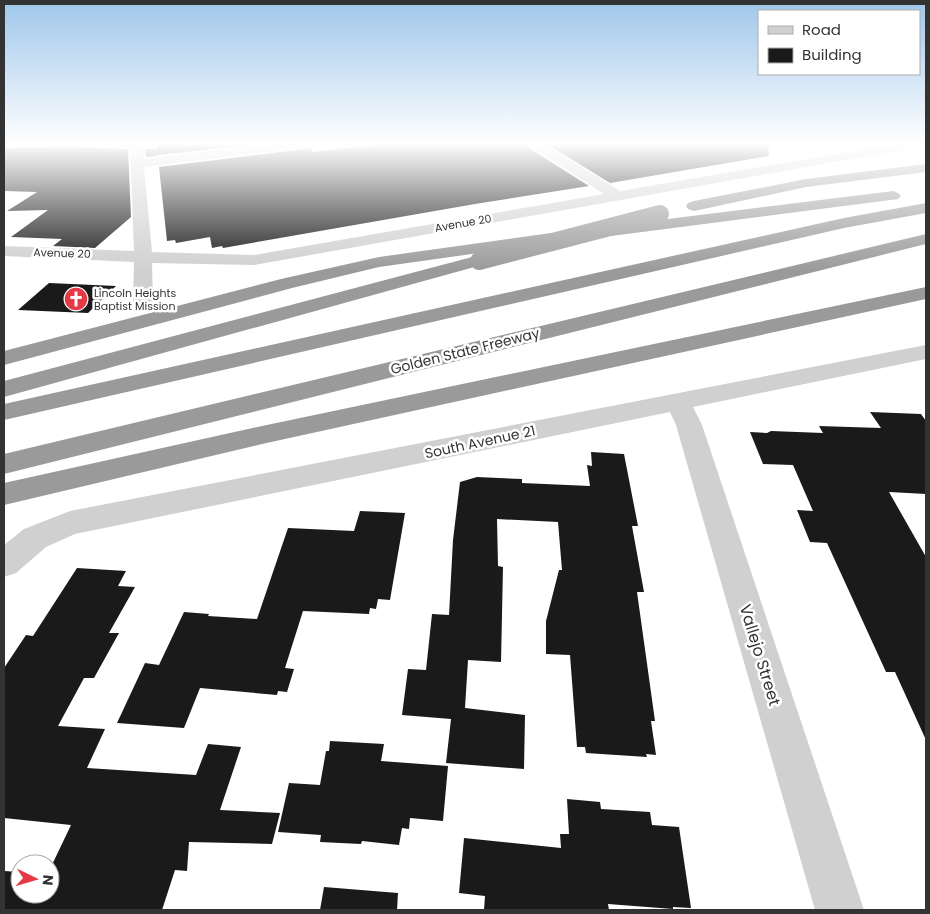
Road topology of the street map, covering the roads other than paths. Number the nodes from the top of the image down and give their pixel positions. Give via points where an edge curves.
1 (139, 186) edge
2 (602, 186) edge
3 (677, 186) edge
4 (791, 186) edge
5 (926, 192) edge
6 (618, 196) junction
7 (926, 208) edge
8 (926, 238) edge
9 (4, 251) edge
10 (143, 256) junction
11 (926, 293) edge
12 (143, 302) dead end
13 (926, 352) edge
14 (4, 358) edge
15 (4, 390) edge
16 (678, 401) junction
17 (4, 412) edge
18 (4, 464) edge
19 (4, 494) edge
20 (4, 563) edge
21 (840, 910) edge

1 - 10 street
2 - 6 street
3 - 6 street, Avenue 20
4 - 15 highway, bridge via 731,196 479,261
5 - 14 highway via 379,262
6 - 10 street, Avenue 20 via 254,260
7 - 17 highway via 844,223
8 - 18 highway, Golden State Freeway
9 - 10 street, Avenue 20
10 - 12 street
11 - 19 highway via 262,435
13 - 16 street, South Avenue 21
16 - 20 street, South Avenue 21 via 70,523 35,538
16 - 21 street, Vallejo Street via 689,425

